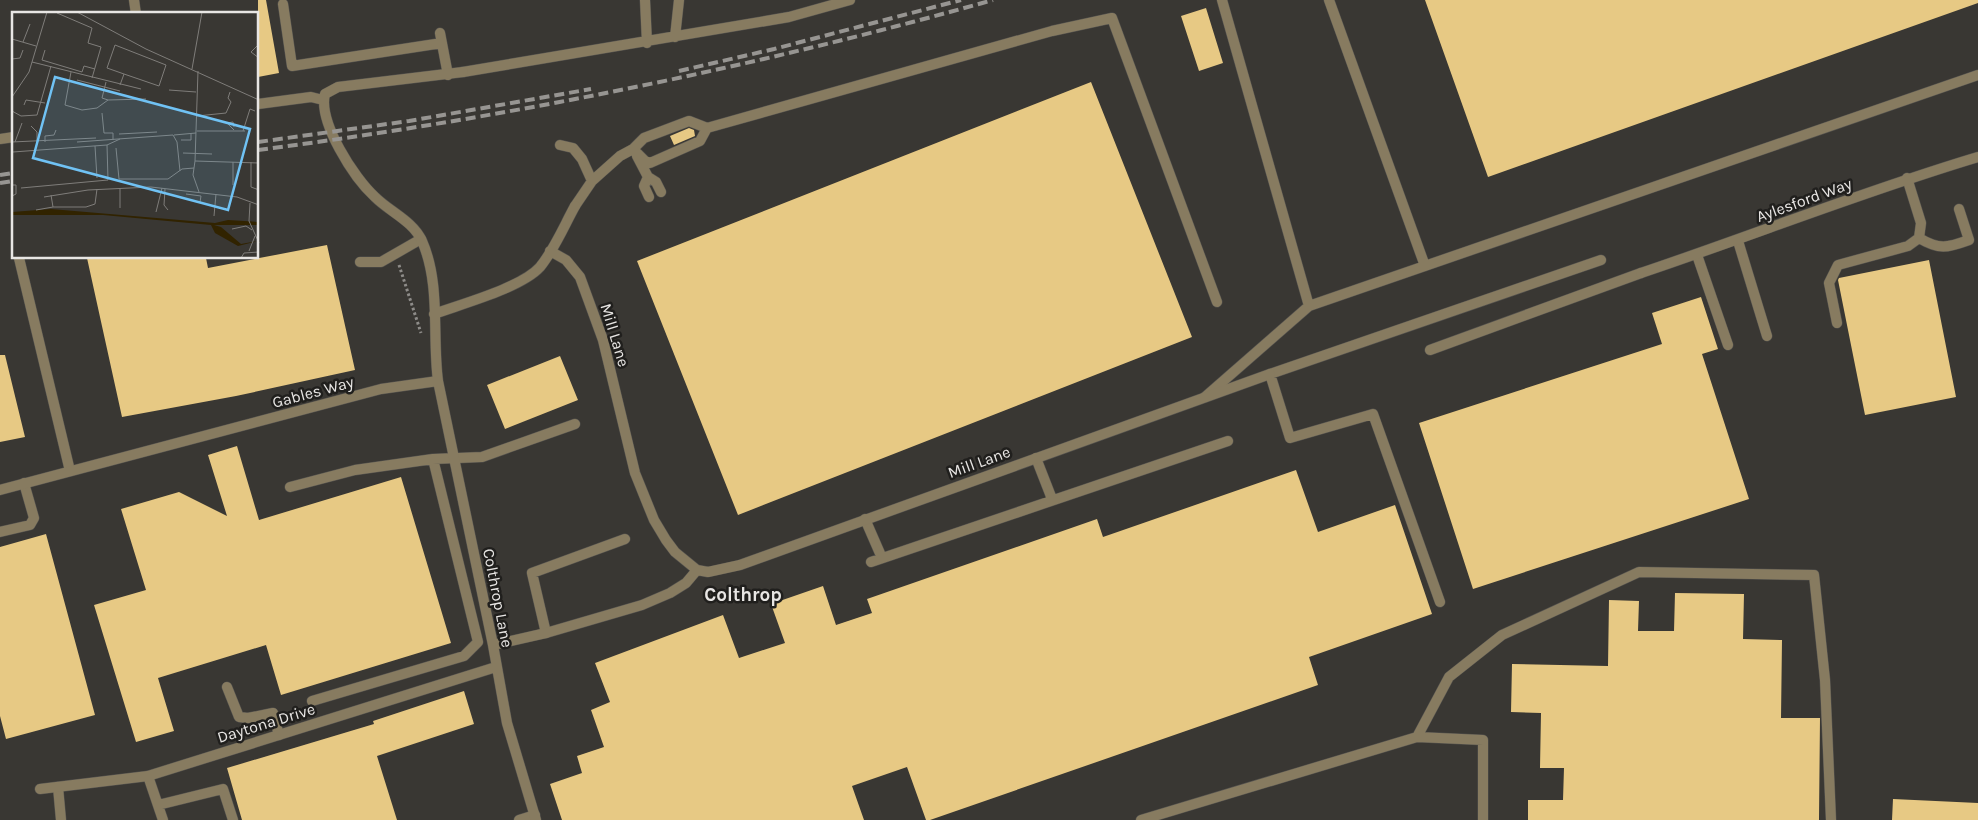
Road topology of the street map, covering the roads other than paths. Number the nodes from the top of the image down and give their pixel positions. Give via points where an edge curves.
1 (645, 0) edge
2 (679, 0) edge
3 (850, 0) edge
4 (1222, 0) edge
5 (1329, 0) edge
6 (282, 4) dead end
7 (675, 37) junction
8 (647, 43) junction
9 (448, 75) junction
10 (1978, 75) edge
11 (323, 100) junction
12 (259, 104) edge
13 (707, 128) junction
14 (560, 146) dead end
15 (633, 149) junction
16 (1978, 157) edge
17 (648, 177) junction
18 (1907, 178) junction
19 (592, 181) junction
20 (661, 192) dead end
21 (649, 197) dead end
22 (1959, 209) dead end
23 (1920, 238) junction
24 (421, 239) junction
25 (1738, 241) junction
26 (550, 251) junction
27 (1697, 254) junction
28 (19, 259) edge
29 (1601, 260) dead end
30 (360, 262) dead end
31 (1425, 266) junction
32 (1216, 302) dead end
33 (1309, 306) junction
34 (434, 314) junction
35 (1836, 323) dead end
36 (1767, 336) dead end
37 (1728, 345) dead end
38 (1430, 350) dead end
39 (1270, 374) junction
40 (438, 381) junction
41 (1203, 399) junction
42 (575, 424) dead end
43 (1228, 440) dead end
44 (454, 458) junction
45 (1036, 458) junction
46 (433, 459) junction
47 (70, 472) junction
48 (24, 484) junction
49 (290, 487) dead end
50 (0, 490) edge
51 (1052, 499) junction
52 (865, 519) junction
53 (0, 532) edge
54 (625, 539) dead end
55 (882, 558) junction
56 (871, 562) dead end
57 (697, 570) junction
58 (1440, 602) dead end
59 (546, 633) junction
60 (493, 645) junction
61 (496, 667) junction
62 (228, 687) dead end
63 (312, 701) dead end
64 (279, 735) junction
65 (1417, 737) junction
66 (148, 776) junction
67 (58, 787) junction
68 (40, 789) dead end
69 (158, 805) junction
70 (535, 818) edge
71 (61, 820) edge
72 (164, 820) edge
73 (233, 820) edge
74 (519, 820) edge
75 (1141, 820) edge
76 (1483, 820) edge
77 (1831, 820) edge

1 - 8 street
2 - 7 street
3 - 7 street via 789,17
4 - 33 street
5 - 31 street
6 - 9 street via 292,66 441,38
7 - 8 street
8 - 9 street
9 - 11 street via 338,87 325,94
10 - 31 street
11 - 12 street via 311,97
11 - 24 street via 328,123 364,185 381,203 407,222
13 - 15 street via 690,121 644,138
13 - 15 street via 700,142 650,163
13 - 32 street via 1112,18
14 - 19 street via 573,148
15 - 17 street
15 - 19 street
16 - 18 street, Aylesford Way
17 - 20 street via 656,182
17 - 21 street via 644,186
18 - 23 street via 1921,223
18 - 25 street, Aylesford Way
19 - 26 street
22 - 23 street via 1969,240 1934,247
23 - 35 street via 1908,246 1838,265 1829,283
24 - 30 street via 381,262
24 - 34 street via 430,265
25 - 27 street, Aylesford Way
25 - 36 street
26 - 34 street via 539,268 523,279
26 - 57 street, Mill Lane via 566,260 580,277 603,340 635,473 654,520 675,552
27 - 37 street
27 - 38 street, Aylesford Way
28 - 47 street
29 - 39 street, Mill Lane
31 - 33 street
33 - 41 street
34 - 40 street
39 - 41 street, Mill Lane
39 - 58 street via 1290,438 1373,414
40 - 44 street, Colthrop Lane
40 - 47 street, Gables Way via 381,389
41 - 45 street, Mill Lane
42 - 44 street via 482,457
43 - 51 street
44 - 46 street
44 - 60 street, Colthrop Lane
45 - 51 street
45 - 52 street, Mill Lane
46 - 49 street via 355,470
46 - 63 street via 478,642 464,656
47 - 48 street, Gables Way
48 - 50 street, Gables Way
48 - 53 street via 33,522
51 - 55 street
52 - 55 street
52 - 57 street, Mill Lane via 740,564 708,572
54 - 59 street via 532,573
55 - 56 street
57 - 59 street via 686,583 642,605
59 - 60 street
60 - 61 street, Colthrop Lane
61 - 64 street, Daytona Drive
61 - 70 street, Colthrop Lane via 515,753
62 - 64 street via 239,717 273,713
64 - 66 street, Daytona Drive
65 - 75 street
65 - 76 street via 1483,740
65 - 77 street via 1449,677 1502,635 1639,572 1814,575 1824,680
66 - 67 street, Daytona Drive
66 - 69 street
67 - 68 street, Daytona Drive
67 - 71 street
69 - 72 street
69 - 73 street via 223,789
70 - 74 street

